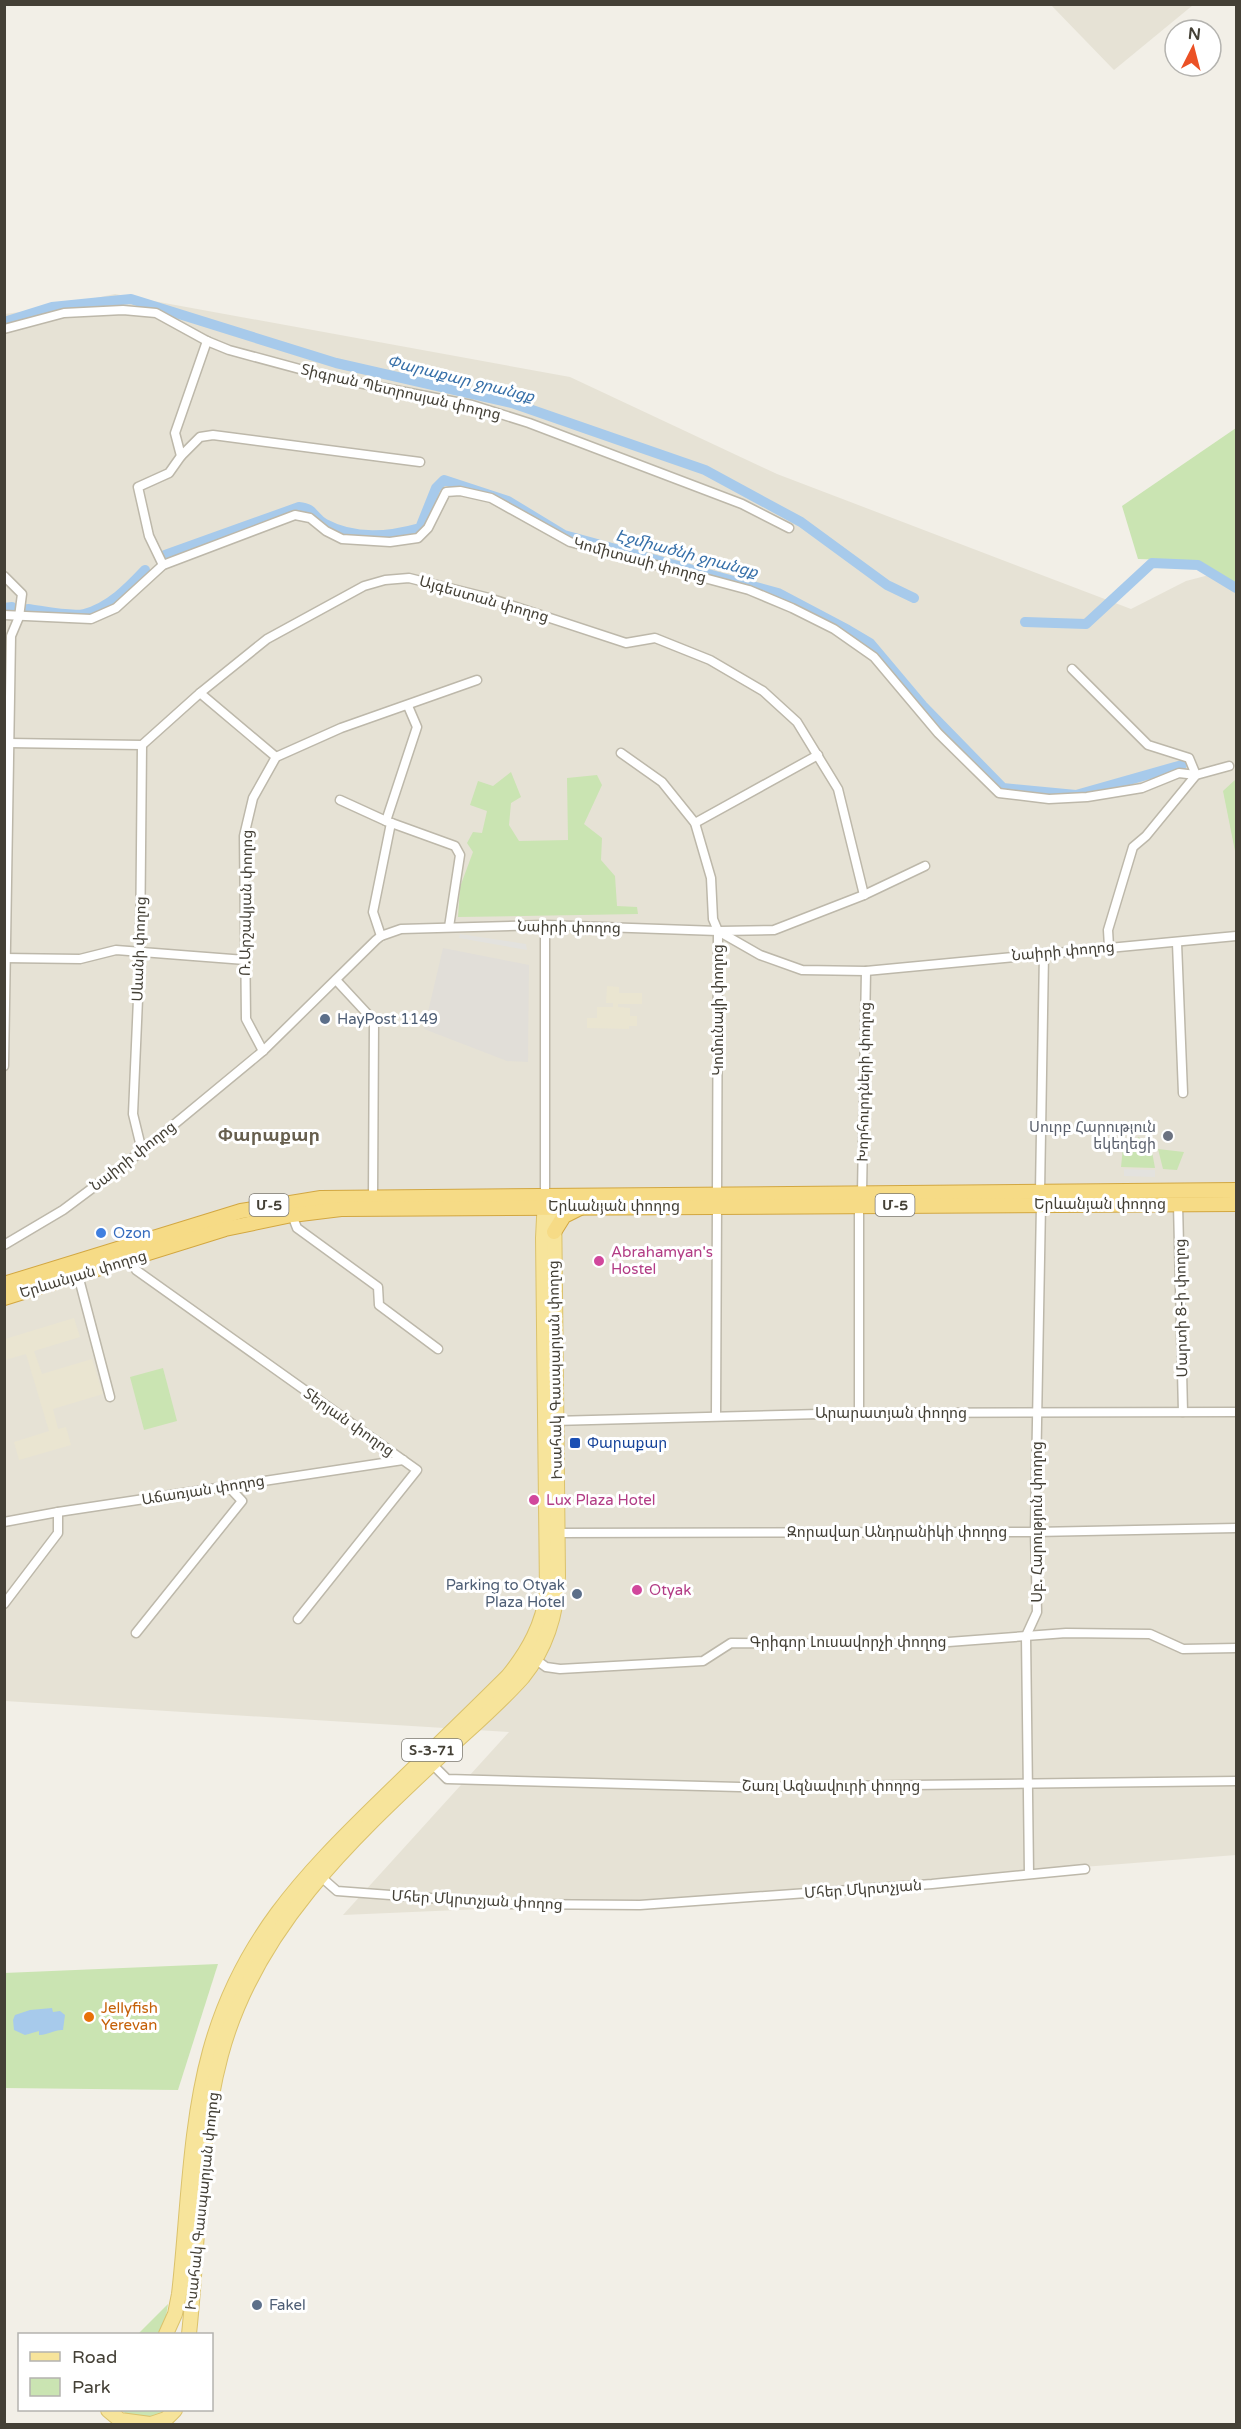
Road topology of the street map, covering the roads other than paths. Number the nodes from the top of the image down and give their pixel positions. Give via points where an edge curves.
1 (4, 329) edge
2 (207, 341) junction
3 (181, 456) junction
4 (420, 462) dead end
5 (789, 528) dead end
6 (163, 565) junction
7 (4, 576) edge
8 (4, 615) edge
9 (19, 617) junction
10 (1071, 669) dead end
11 (477, 680) dead end
12 (200, 693) junction
13 (408, 706) junction
14 (8, 743) junction
15 (142, 745) junction
16 (621, 753) dead end
17 (818, 755) junction
18 (276, 757) junction
19 (1229, 766) dead end
20 (1196, 775) junction
21 (340, 800) dead end
22 (389, 822) junction
23 (695, 823) junction
24 (926, 866) dead end
25 (864, 895) junction
26 (545, 925) junction
27 (449, 927) junction
28 (718, 931) junction
29 (381, 936) junction
30 (1236, 936) edge
31 (1177, 944) junction
32 (1109, 947) junction
33 (140, 953) junction
34 (1044, 953) junction
35 (5, 958) edge
36 (245, 960) junction
37 (866, 971) junction
38 (336, 980) junction
39 (263, 1051) junction
40 (4, 1066) edge
41 (1183, 1094) dead end
42 (142, 1151) junction
43 (1236, 1190) edge
44 (373, 1196) junction
45 (548, 1198) junction
46 (1041, 1198) junction
47 (860, 1199) junction
48 (717, 1200) junction
49 (1178, 1204) junction
50 (1236, 1204) edge
51 (583, 1206) junction
52 (292, 1215) junction
53 (554, 1232) junction
54 (4, 1245) edge
55 (131, 1258) junction
56 (78, 1275) junction
57 (4, 1284) edge
58 (4, 1298) edge
59 (438, 1349) dead end
60 (110, 1397) dead end
61 (1183, 1412) junction
62 (1236, 1412) edge
63 (859, 1413) junction
64 (1038, 1413) junction
65 (716, 1415) junction
66 (550, 1421) junction
67 (403, 1460) junction
68 (228, 1486) junction
69 (58, 1512) junction
70 (4, 1522) edge
71 (1236, 1528) edge
72 (1035, 1532) junction
73 (558, 1533) junction
74 (4, 1604) edge
75 (298, 1619) dead end
76 (136, 1633) dead end
77 (1026, 1636) junction
78 (1236, 1648) edge
79 (536, 1659) junction
80 (432, 1764) junction
81 (1236, 1781) edge
82 (1026, 1785) junction
83 (1085, 1869) dead end
84 (1029, 1874) junction
85 (320, 1876) junction
86 (640, 1905) joint
87 (167, 2333) edge
88 (189, 2333) edge
89 (110, 2411) edge
90 (173, 2411) edge
91 (151, 2424) edge

1 - 2 street, Տիգրան Պետրոսյան փողոց via 64,313 123,310 156,313
2 - 3 street via 175,433
2 - 5 street, Տիգրան Պետրոսյան փողոց via 333,378 472,405 529,423 742,504
3 - 4 street via 200,437 213,435
3 - 6 street via 169,473 138,487 149,536
6 - 9 street, Կոմիտասի փողոց via 116,608 91,619
6 - 20 street, Կոմիտասի փողոց via 295,515 310,518 342,539 390,542 418,538 428,528 446,492 460,491 491,498 570,542 749,590 834,629 874,657 939,733 999,793 1049,799 1087,797 1142,788 1179,773
7 - 9 street via 22,594
8 - 9 street, Կոմիտասի փողոց
9 - 14 street via 10,636
10 - 20 street via 1148,745 1189,758
11 - 13 street
12 - 15 street, Այգեստան փողոց
12 - 17 street, Այգեստան փողոց via 267,639 364,586 409,578 489,598 626,643 655,638 710,660 763,691 797,722
12 - 18 street
13 - 18 street via 342,728
13 - 22 street via 417,727
14 - 15 street
14 - 35 street
15 - 33 street, Սևանի փողոց
16 - 23 street, Կոմունայի փողոց via 662,782
17 - 23 street
17 - 25 street, Այգեստան փողոց via 838,789
18 - 36 street, Ռ.Արշակյան փողոց via 253,798 244,836
19 - 20 street, Կոմիտասի փողոց
20 - 32 street via 1133,847 1108,930
21 - 22 street
22 - 27 street via 455,846 460,855
22 - 29 street via 373,912
23 - 28 street, Կոմունայի փողոց via 711,878 713,919
24 - 25 street
25 - 28 street via 774,930
26 - 27 street, Նաիրի փողոց
26 - 28 street, Նաիրի փողոց
26 - 45 street, Իսահակ Գասպարյան փողոց
27 - 29 street, Նաիրի փողոց via 401,929
28 - 37 street, Նաիրի փողոց via 760,955 801,970
28 - 48 street, Կոմունայի փողոց
29 - 38 street, Նաիրի փողոց
30 - 31 street, Նաիրի փողոց
31 - 32 street, Նաիրի փողոց
31 - 41 street
32 - 34 street, Նաիրի փողոց
33 - 35 street via 116,951 80,959
33 - 36 street
33 - 42 street, Սևանի փողոց via 133,1114
34 - 37 street, Նաիրի փողոց
34 - 46 street, Սբ. Հարություն փողոց
35 - 40 street
36 - 39 street, Ռ.Արշակյան փողոց via 246,1019
37 - 47 street, Խորհուրդների փողոց
38 - 39 street, Նաիրի փողոց
38 - 44 street via 374,1021
39 - 42 street, Նաիրի փողոց
42 - 54 street, Նաիրի փողոց via 63,1210
43 - 46 highway, Երևանյան փողոց / Մ-5
44 - 45 highway, Երևանյան փողոց / Մ-5
44 - 57 highway, Երևանյան փողոց / Մ-5 via 321,1197 241,1211
45 - 48 highway, Երևանյան փողոց / Մ-5
45 - 51 highway, Երևանյան փողոց / Մ-5
45 - 52 highway, Երևանյան փողոց / Մ-5
45 - 53 main road, Իսահակ Գասպարյան փողոց / Տ-3-71
45 - 66 main road, Իսահակ Գասպարյան փողոց / Տ-3-71 via 543,1245
46 - 47 highway, Երևանյան փողոց / Մ-5
46 - 49 highway, Երևանյան փողոց / Մ-5
46 - 64 street, Սբ. Հարություն փողոց
47 - 48 highway, Երևանյան փողոց / Մ-5
47 - 63 street, Խորհուրդների փողոց
48 - 51 highway, Երևանյան փողոց / Մ-5
48 - 65 street, Կոմունայի փողոց
49 - 50 highway, Երևանյան փողոց / Մ-5
49 - 61 street, Մարտի 8-ի փողոց
51 - 53 highway via 564,1216
52 - 55 highway, Երևանյան փողոց / Մ-5 via 225,1229
52 - 59 street via 297,1228 378,1287 379,1305
53 - 66 main road, Իսահակ Գասպարյան փողոց / Տ-3-71
55 - 56 highway, Երևանյան փողոց / Մ-5
55 - 67 street, Տերյան փողոց via 136,1270
56 - 58 highway, Երևանյան փողոց / Մ-5
56 - 60 street
61 - 62 street, Արարատյան փողոց
61 - 64 street, Արարատյան փողոց
63 - 64 street, Արարատյան փողոց
63 - 65 street, Արարատյան փողոց
64 - 72 street, Սբ. Հարություն փողոց
65 - 66 street, Արարատյան փողոց
66 - 73 main road, Իսահակ Գասպարյան փողոց / Տ-3-71
66 - 87 main road, Իսահակ Գասպարյան փողոց / Տ-3-71 via 547,1592 538,1629 525,1654 508,1676 310,1871 271,1921 223,2012 206,2070 179,2294
67 - 68 street, Աճառյան փողոց
67 - 75 street, Տերյան փողոց via 417,1470
68 - 69 street, Աճառյան փողոց
68 - 76 street via 242,1501
69 - 70 street, Աճառյան փողոց
69 - 74 street via 58,1533
71 - 72 street, Զորավար Անդրանիկի փողոց
72 - 73 street, Զորավար Անդրանիկի փողոց
72 - 77 street, Սբ. Հարություն փողոց via 1037,1612
73 - 79 main road, Իսահակ Գասպարյան փողոց / Տ-3-71 via 556,1606 548,1636
77 - 78 street, Գրիգոր Լուսավորչի փողոց via 1150,1634 1183,1649
77 - 79 street, Գրիգոր Լուսավորչի փողոց via 922,1644 731,1643 703,1661 560,1669 546,1667
77 - 82 street, Սբ. Հարություն փողոց
79 - 80 main road, Իսահակ Գասպարյան փողոց / Տ-3-71 via 510,1691
80 - 82 street, Շառլ Ազնավուրի փողոց via 447,1779 739,1787
80 - 85 main road, Իսահակ Գասպարյան փողոց / Տ-3-71
81 - 82 street, Շառլ Ազնավուրի փողոց
82 - 84 street, Սբ. Հարություն փողոց
83 - 84 street, Մհեր Մկրտչյան
84 - 86 street, Մհեր Մկրտչյան
85 - 86 street, Մհեր Մկրտչյան փողոց via 337,1891 510,1904
85 - 88 main road, Իսահակ Գասպարյան փողոց / Տ-3-71 via 264,1952 225,2039 208,2122
89 - 91 main road via 120,2420
90 - 91 main road via 166,2419

